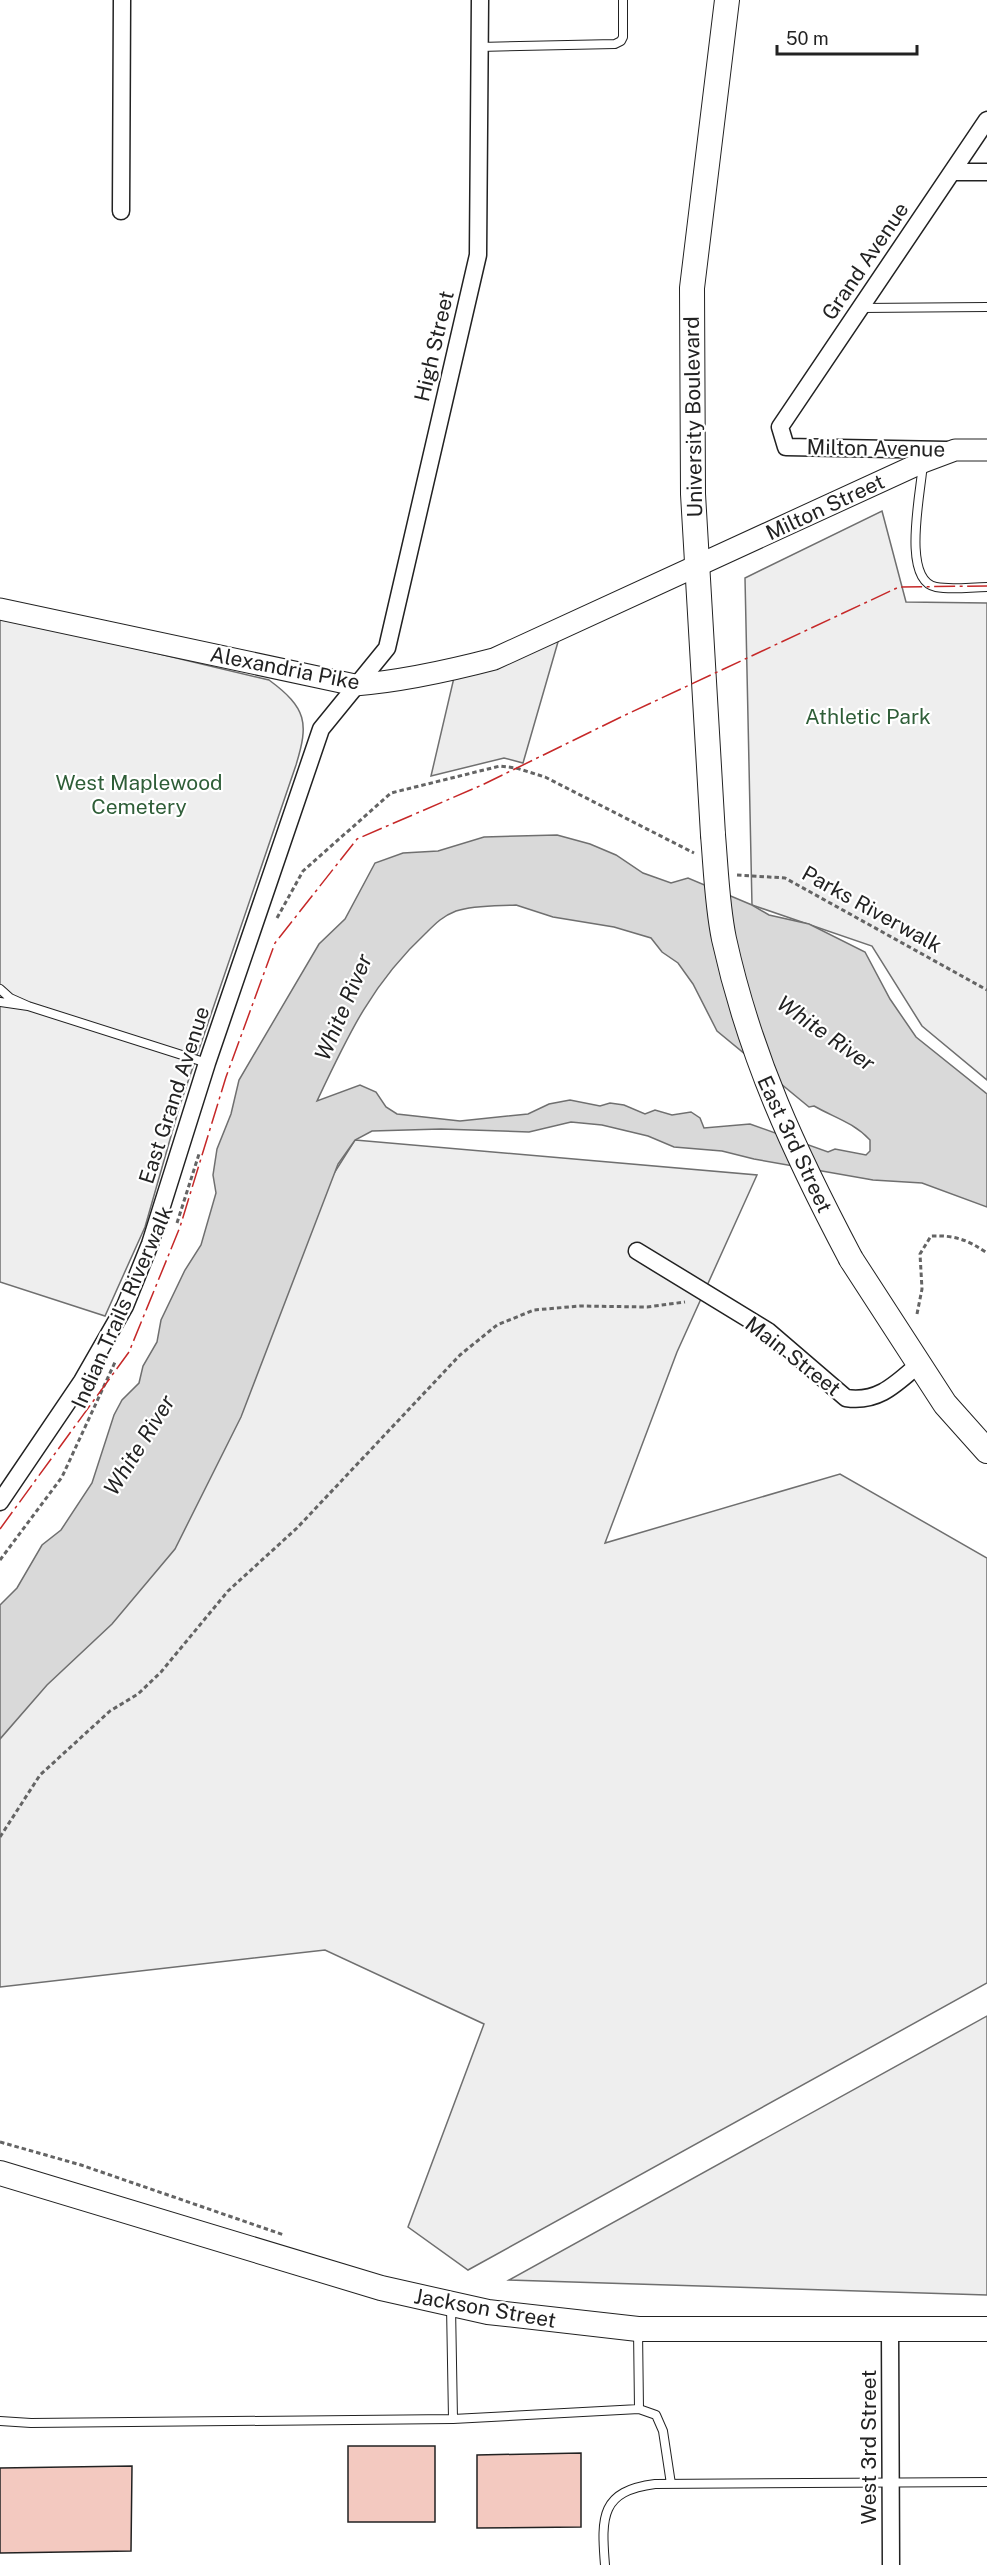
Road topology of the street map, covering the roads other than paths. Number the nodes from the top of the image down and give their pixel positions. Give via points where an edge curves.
1 (122, 0) edge
2 (480, 0) edge
3 (623, 0) edge
4 (727, 0) edge
5 (479, 47) junction
6 (987, 120) edge
7 (952, 172) junction
8 (987, 172) edge
9 (121, 211) dead end
10 (987, 307) edge
11 (861, 308) junction
12 (780, 427) joint
13 (955, 450) junction
14 (987, 450) edge
15 (923, 462) junction
16 (696, 566) junction
17 (987, 587) edge
18 (0, 609) edge
19 (355, 685) junction
20 (713, 835) joint
21 (0, 988) edge
22 (0, 1002) edge
23 (28, 1006) junction
24 (207, 1063) junction
25 (637, 1251) dead end
26 (919, 1364) junction
27 (987, 1451) edge
28 (0, 1502) edge
29 (0, 2173) edge
30 (451, 2304) junction
31 (890, 2329) junction
32 (987, 2329) edge
33 (638, 2330) junction
34 (639, 2409) junction
35 (453, 2419) junction
36 (0, 2421) edge
37 (890, 2482) junction
38 (987, 2482) edge
39 (671, 2484) junction
40 (605, 2565) edge
41 (891, 2565) edge

1 - 9 street
2 - 5 street, High Street
3 - 5 lane via 623,37 615,44
4 - 16 main road, University Boulevard via 692,288
5 - 19 street, High Street via 478,255 387,648
6 - 7 street, Grand Avenue
7 - 8 street
7 - 11 street, Grand Avenue
10 - 11 lane
11 - 12 street, Grand Avenue
12 - 13 street, Milton Avenue via 786,447
13 - 14 street, Milton Avenue
13 - 15 street, Milton Street
15 - 16 street, Milton Street
15 - 17 lane via 915,549 921,575 935,587
16 - 19 street, Alexandria Pike via 494,658 431,675
16 - 20 main road, University Boulevard
18 - 19 street, Alexandria Pike
19 - 24 street, East Grand Avenue via 321,729
20 - 26 main road, East 3rd Street, bridge via 724,938 755,1055 801,1165 851,1259
21 - 23 lane via 10,998
22 - 23 lane
23 - 24 lane
24 - 28 street, East Grand Avenue via 150,1244 125,1306 82,1381
25 - 26 street, Main Street via 768,1331 846,1398 863,1401 885,1393
26 - 27 main road, East 3rd Street via 945,1404
29 - 30 main road, Jackson Street via 370,2285
30 - 33 main road, Jackson Street
30 - 35 lane
31 - 32 main road, Jackson Street
31 - 33 main road, Jackson Street
31 - 37 street, West 3rd Street
33 - 34 lane
34 - 35 lane
34 - 39 lane via 656,2415 663,2431
35 - 36 lane
37 - 38 lane
37 - 39 lane
37 - 41 street, West 3rd Street
39 - 40 lane via 630,2487 612,2500 605,2520

